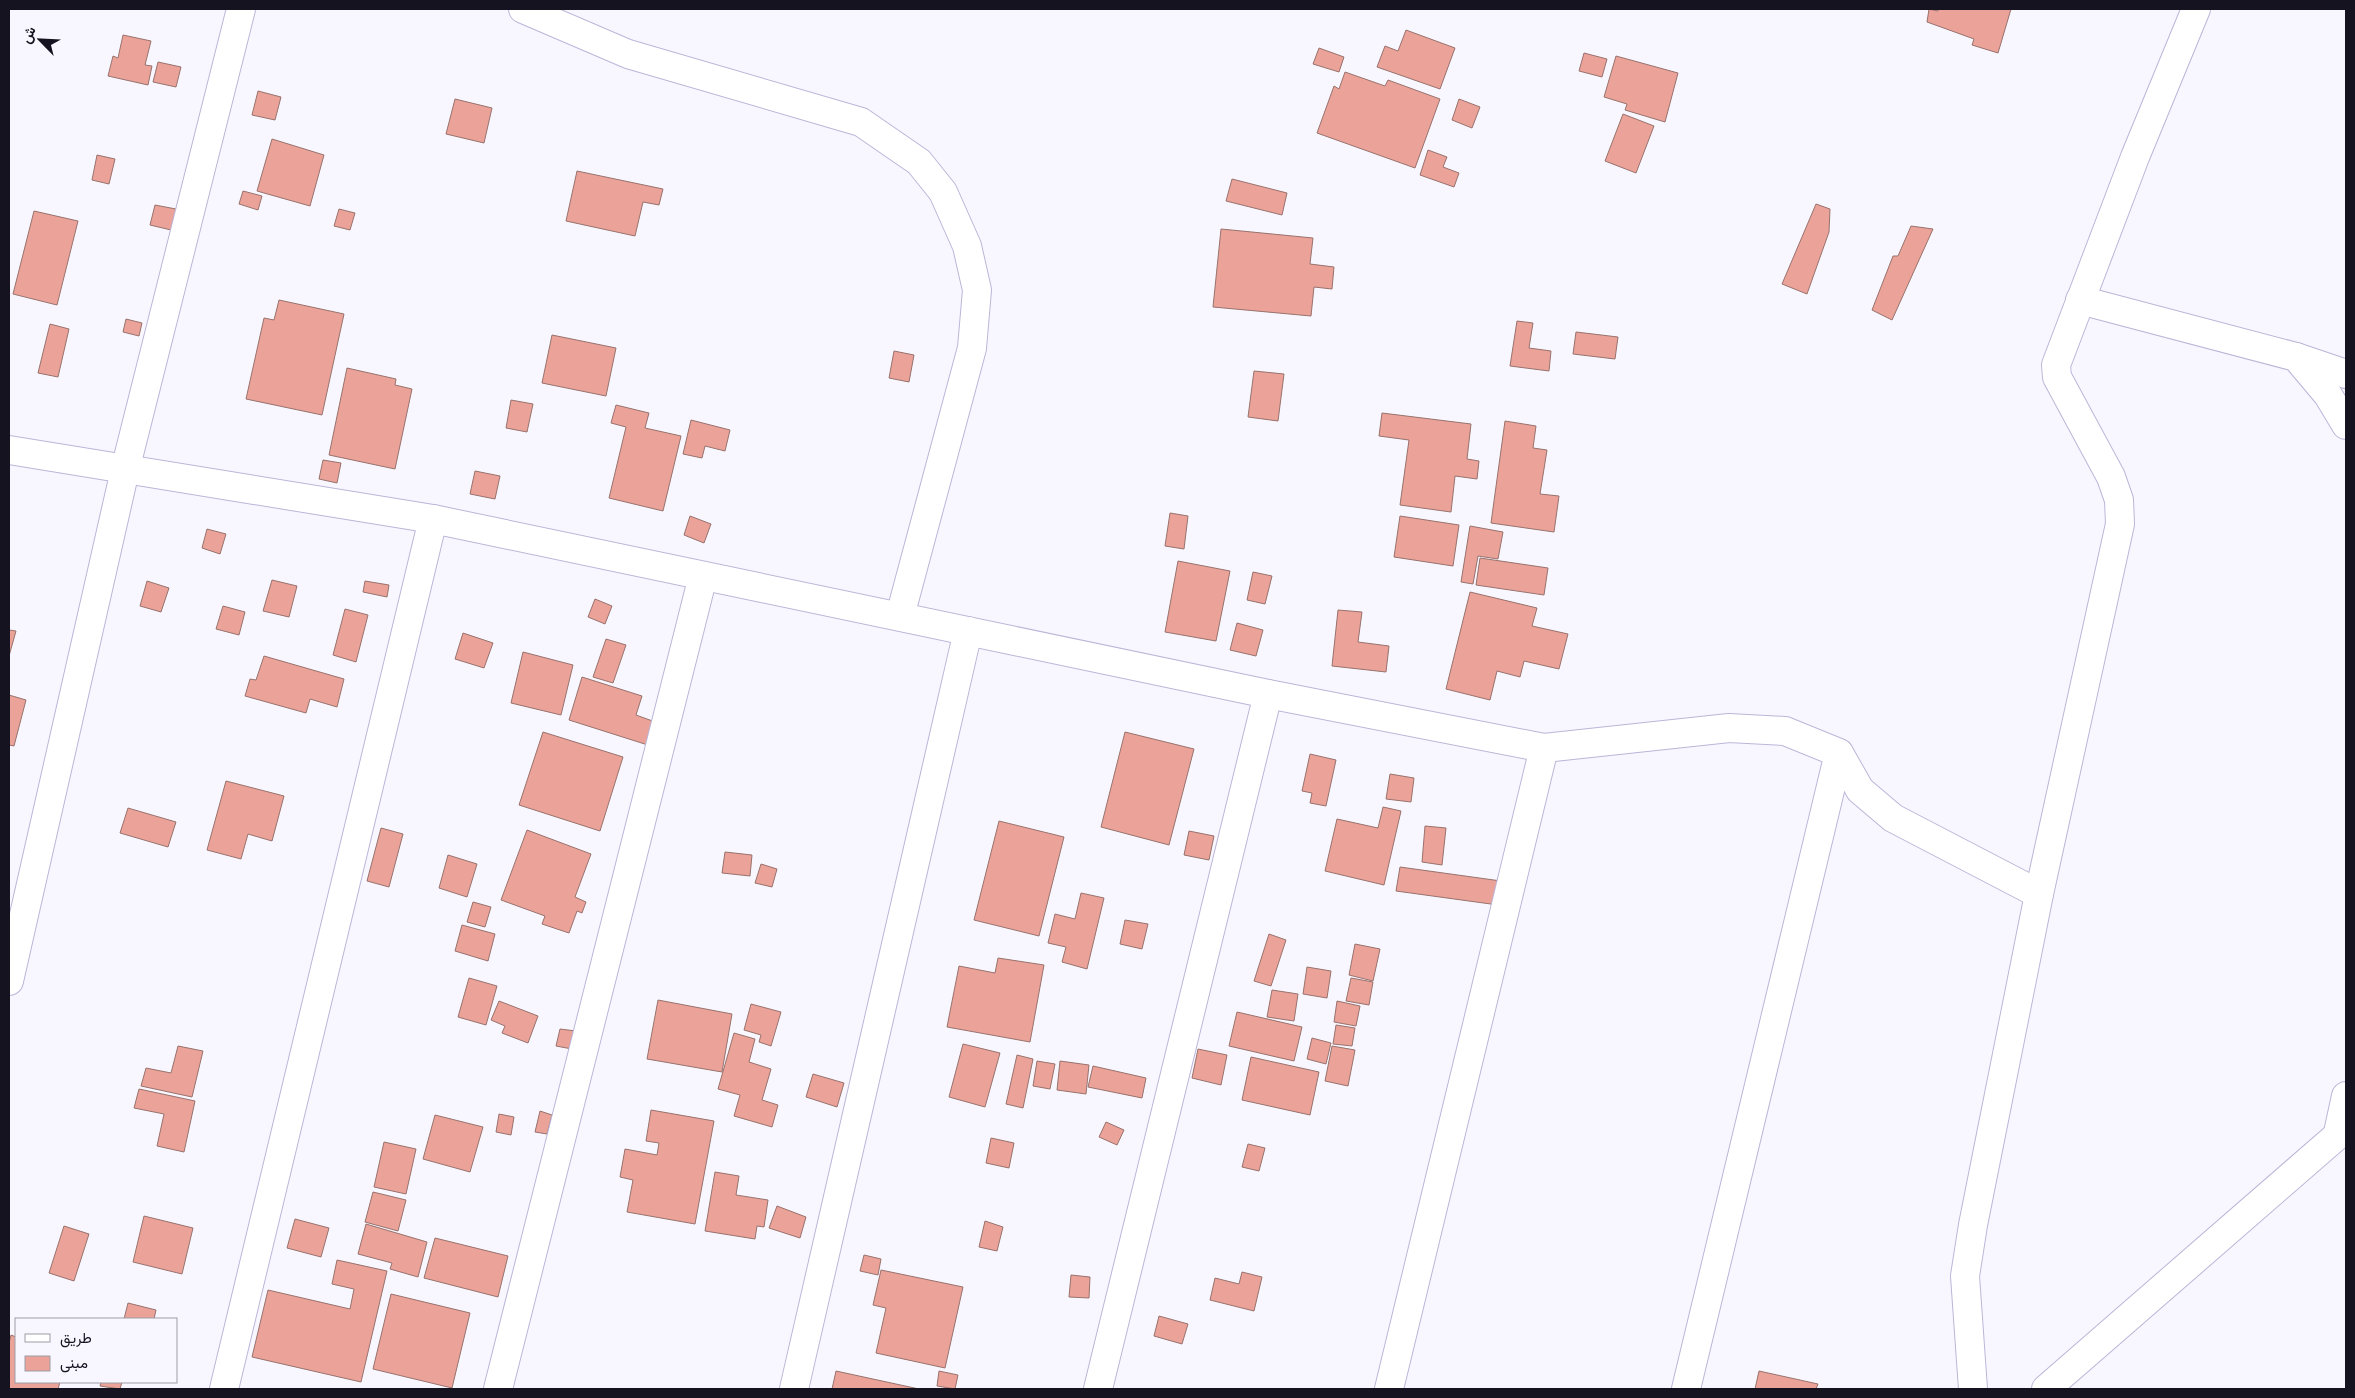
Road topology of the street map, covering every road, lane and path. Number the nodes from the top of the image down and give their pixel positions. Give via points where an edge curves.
1 (241, 9) edge
2 (523, 9) edge
3 (2196, 9) edge
4 (2080, 300) junction
5 (2296, 356) junction
6 (2346, 374) edge
7 (2346, 425) edge
8 (9, 450) edge
9 (125, 470) junction
10 (433, 519) junction
11 (704, 576) junction
12 (900, 616) junction
13 (968, 631) junction
14 (1268, 694) junction
15 (1544, 748) junction
16 (1839, 753) junction
17 (2039, 894) junction
18 (9, 981) edge
19 (2346, 1096) edge
20 (2342, 1131) edge
21 (224, 1389) edge
22 (498, 1389) edge
23 (794, 1389) edge
24 (1098, 1389) edge
25 (1389, 1389) edge
26 (1686, 1389) edge
27 (1973, 1389) edge
28 (2046, 1389) edge

1 - 9 street
2 - 12 street via 628,54 861,122 919,162 943,192 967,246 977,290 972,338
3 - 4 street
4 - 5 street
4 - 17 street via 2058,359 2057,377 2111,477 2119,500 2120,524
5 - 6 street
5 - 7 street via 2328,394
8 - 9 street
9 - 10 street
9 - 18 street
10 - 11 street
10 - 21 street
11 - 12 street
11 - 22 street
12 - 13 street
13 - 14 street
13 - 23 street
14 - 15 street
14 - 24 street
15 - 16 street via 1728,728 1785,731
15 - 25 street
16 - 17 street via 1860,790 1893,818
16 - 26 street
17 - 27 street via 1973,1225 1966,1276
19 - 20 street
20 - 28 street

